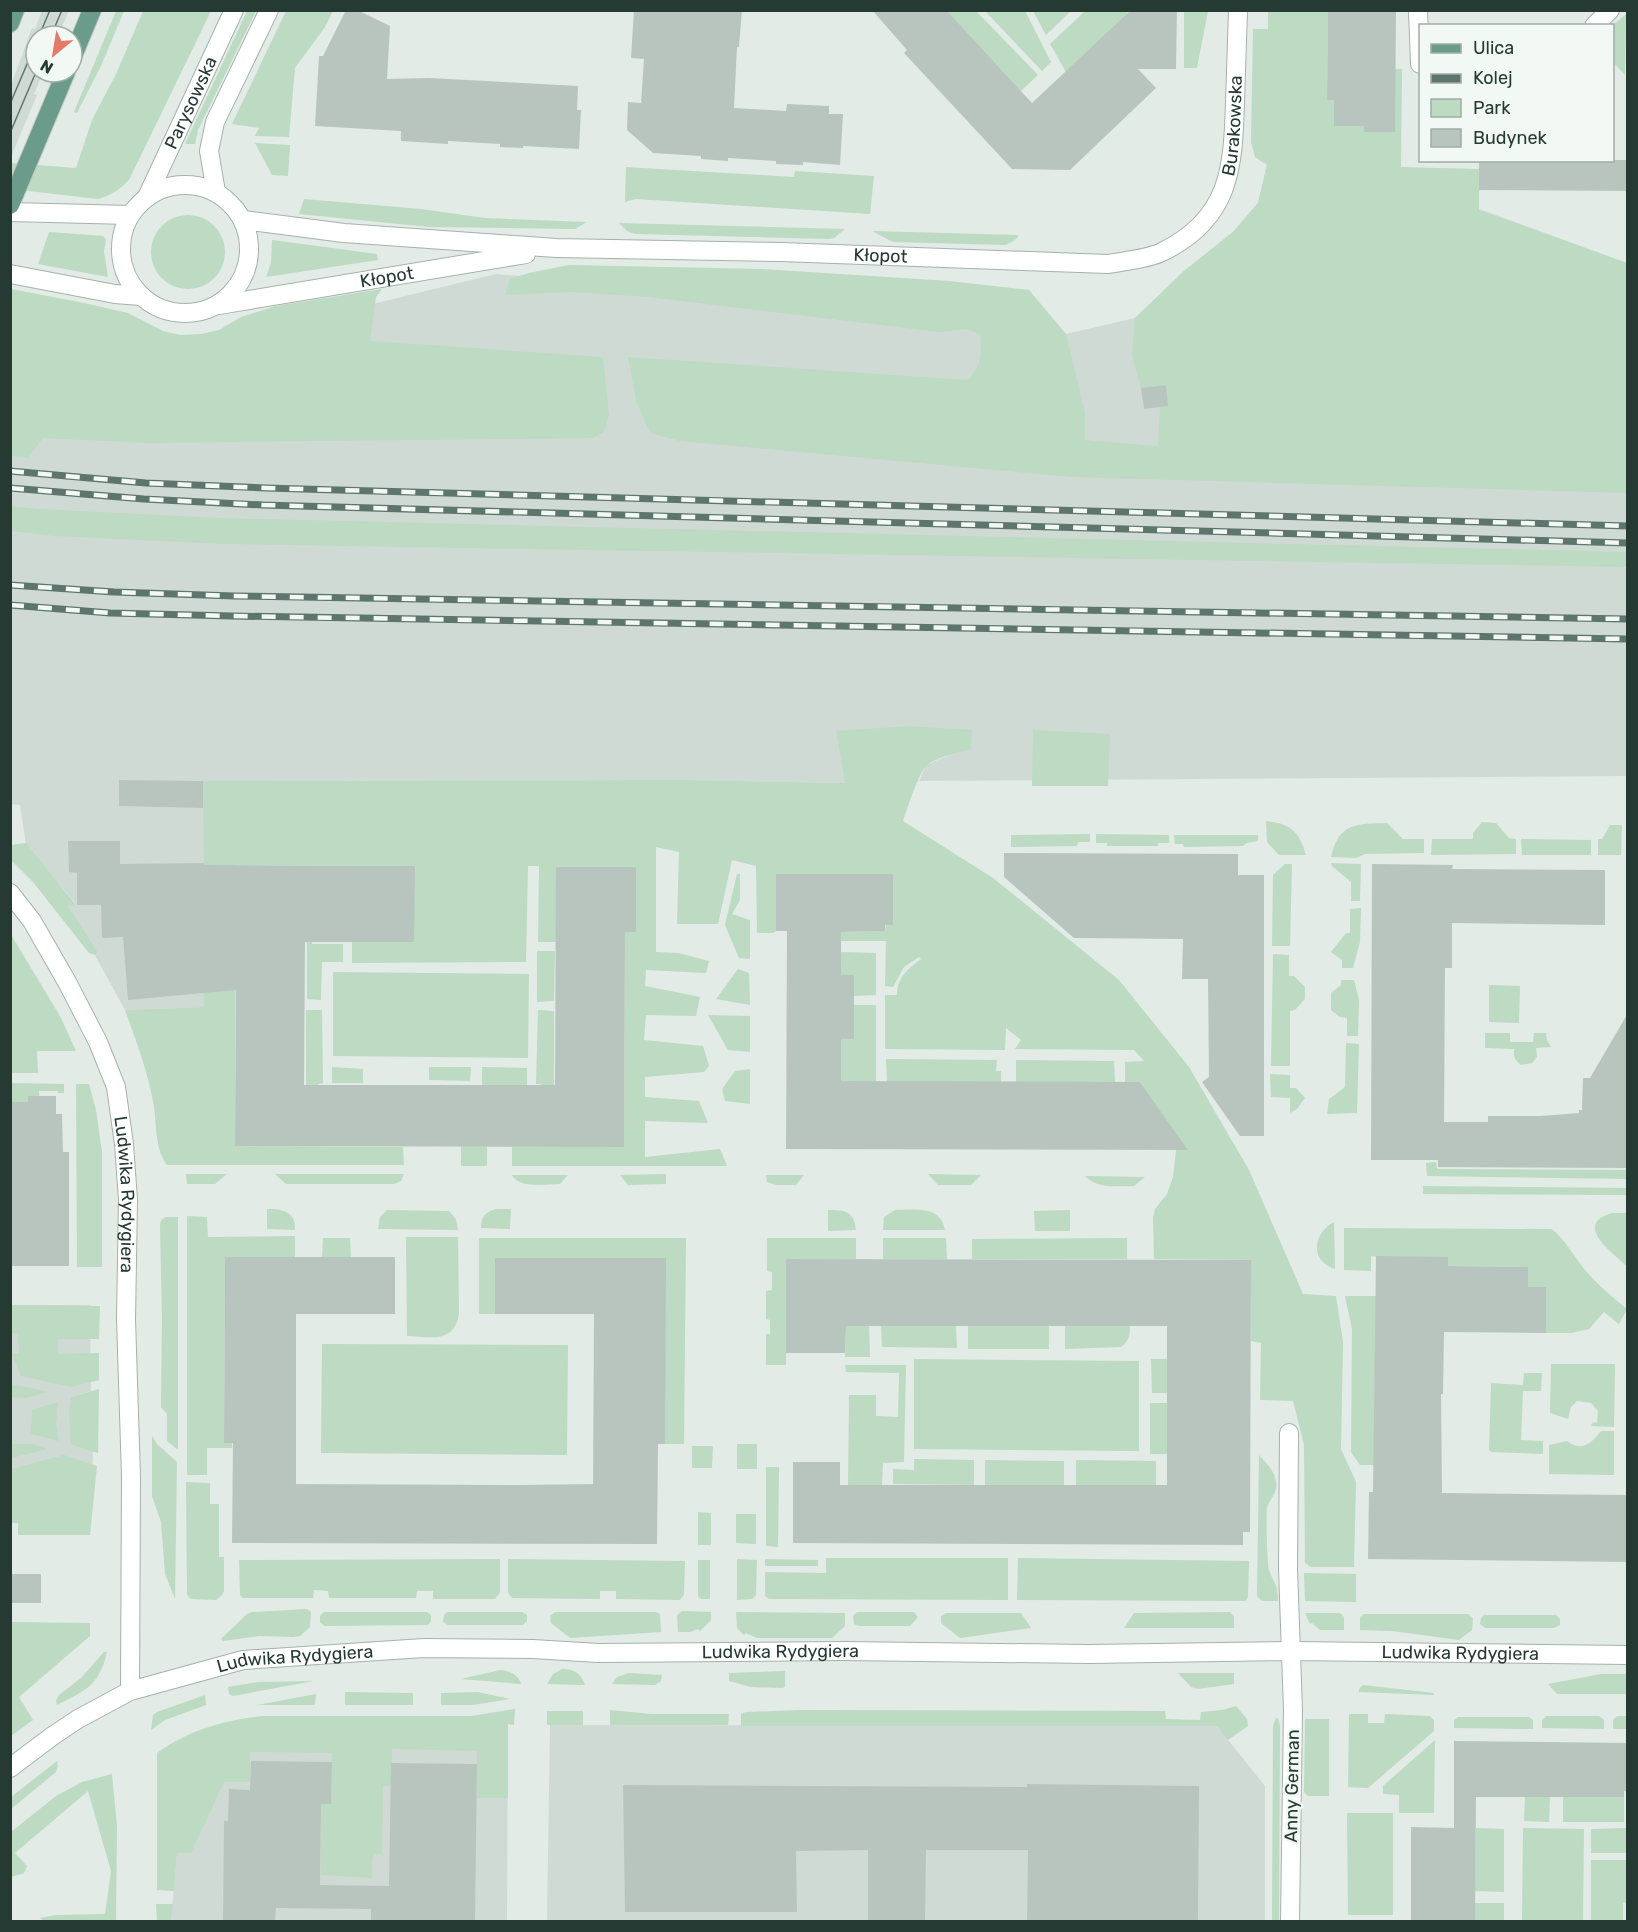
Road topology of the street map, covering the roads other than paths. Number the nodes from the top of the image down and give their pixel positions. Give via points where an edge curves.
1 (15, 10) edge
2 (92, 10) edge
3 (234, 10) edge
4 (269, 10) edge
5 (1238, 10) edge
6 (1418, 10) edge
7 (1610, 10) edge
8 (10, 23) edge
9 (1596, 24) edge
10 (84, 29) edge
11 (1419, 37) edge
12 (61, 84) edge
13 (216, 192) junction
14 (147, 197) junction
15 (10, 205) edge
16 (10, 212) edge
17 (130, 215) junction
18 (243, 220) junction
19 (1197, 230) joint
20 (556, 249) junction
21 (10, 274) edge
22 (141, 296) junction
23 (217, 305) junction
24 (10, 893) edge
25 (1289, 1433) dead end
26 (1291, 1652) junction
27 (1628, 1655) edge
28 (130, 1691) junction
29 (10, 1768) edge
30 (1290, 1922) edge

1 - 8 main road
2 - 10 main road
3 - 14 street, Parysowska
4 - 13 street, Parysowska via 215,122 210,151
5 - 19 street, Burakowska via 1234,147 1229,174 1214,209
6 - 11 street
7 - 9 street
12 - 15 main road
13 - 14 street via 181,184
13 - 18 street
14 - 17 street
16 - 17 street
17 - 22 street via 122,236 121,257 128,278
18 - 20 street, Kłopot via 344,233
18 - 23 street via 250,252 245,273 234,292
19 - 20 street, Kłopot via 1161,253 1108,264 781,252
20 - 23 street, Kłopot
21 - 22 street
22 - 23 street via 177,313 198,312
24 - 28 street, Ludwika Rydygiera via 32,921 89,1021 116,1087 128,1200
25 - 26 street
26 - 27 street, Ludwika Rydygiera
26 - 28 street, Ludwika Rydygiera via 610,1653 424,1648 243,1660
26 - 30 street, Anny German
28 - 29 street via 78,1719

